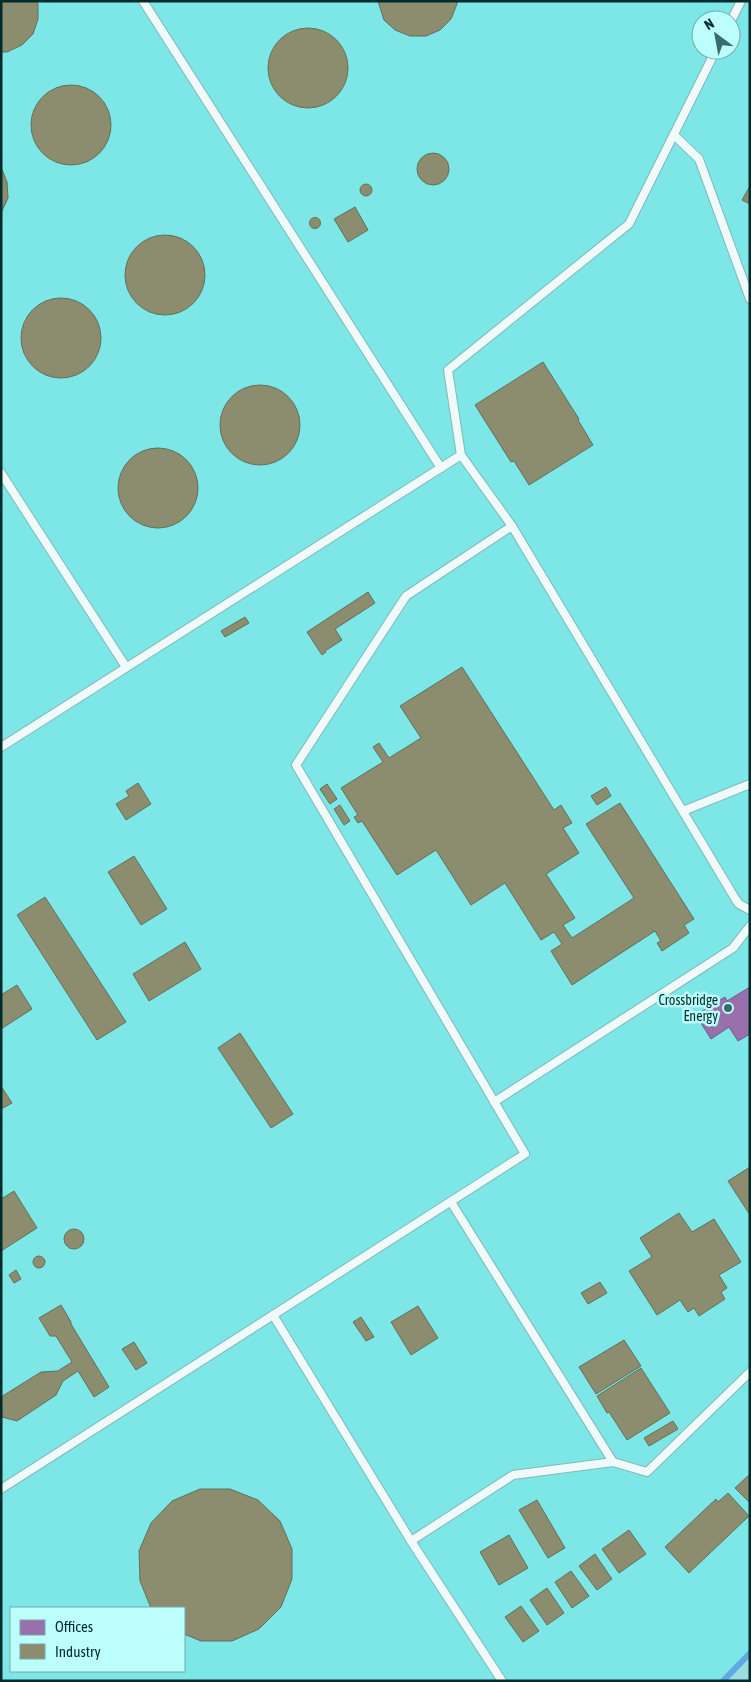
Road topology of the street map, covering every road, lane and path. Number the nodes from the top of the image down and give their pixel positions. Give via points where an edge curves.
1 (143, 1) edge
2 (711, 60) edge
3 (674, 135) junction
4 (750, 299) edge
5 (461, 455) junction
6 (441, 468) junction
7 (1, 473) edge
8 (512, 526) junction
9 (126, 667) junction
10 (1, 747) edge
11 (750, 784) edge
12 (684, 812) junction
13 (750, 910) edge
14 (750, 926) edge
15 (494, 1102) junction
16 (451, 1202) junction
17 (273, 1316) junction
18 (750, 1372) edge
19 (613, 1462) junction
20 (1, 1489) edge
21 (411, 1541) junction
22 (502, 1681) edge

1 - 6 lane
2 - 3 lane
3 - 4 lane via 699,159
3 - 5 lane via 630,224 448,370
5 - 6 lane
5 - 8 lane
6 - 9 lane
7 - 9 lane
8 - 12 lane
8 - 15 lane via 406,596 296,766
9 - 10 lane
11 - 12 lane
12 - 13 lane via 739,904
14 - 15 lane via 733,948
15 - 16 lane via 525,1154
16 - 17 lane
16 - 19 lane
17 - 20 lane
17 - 21 lane
18 - 19 lane via 647,1472
19 - 21 lane via 513,1475
21 - 22 lane

